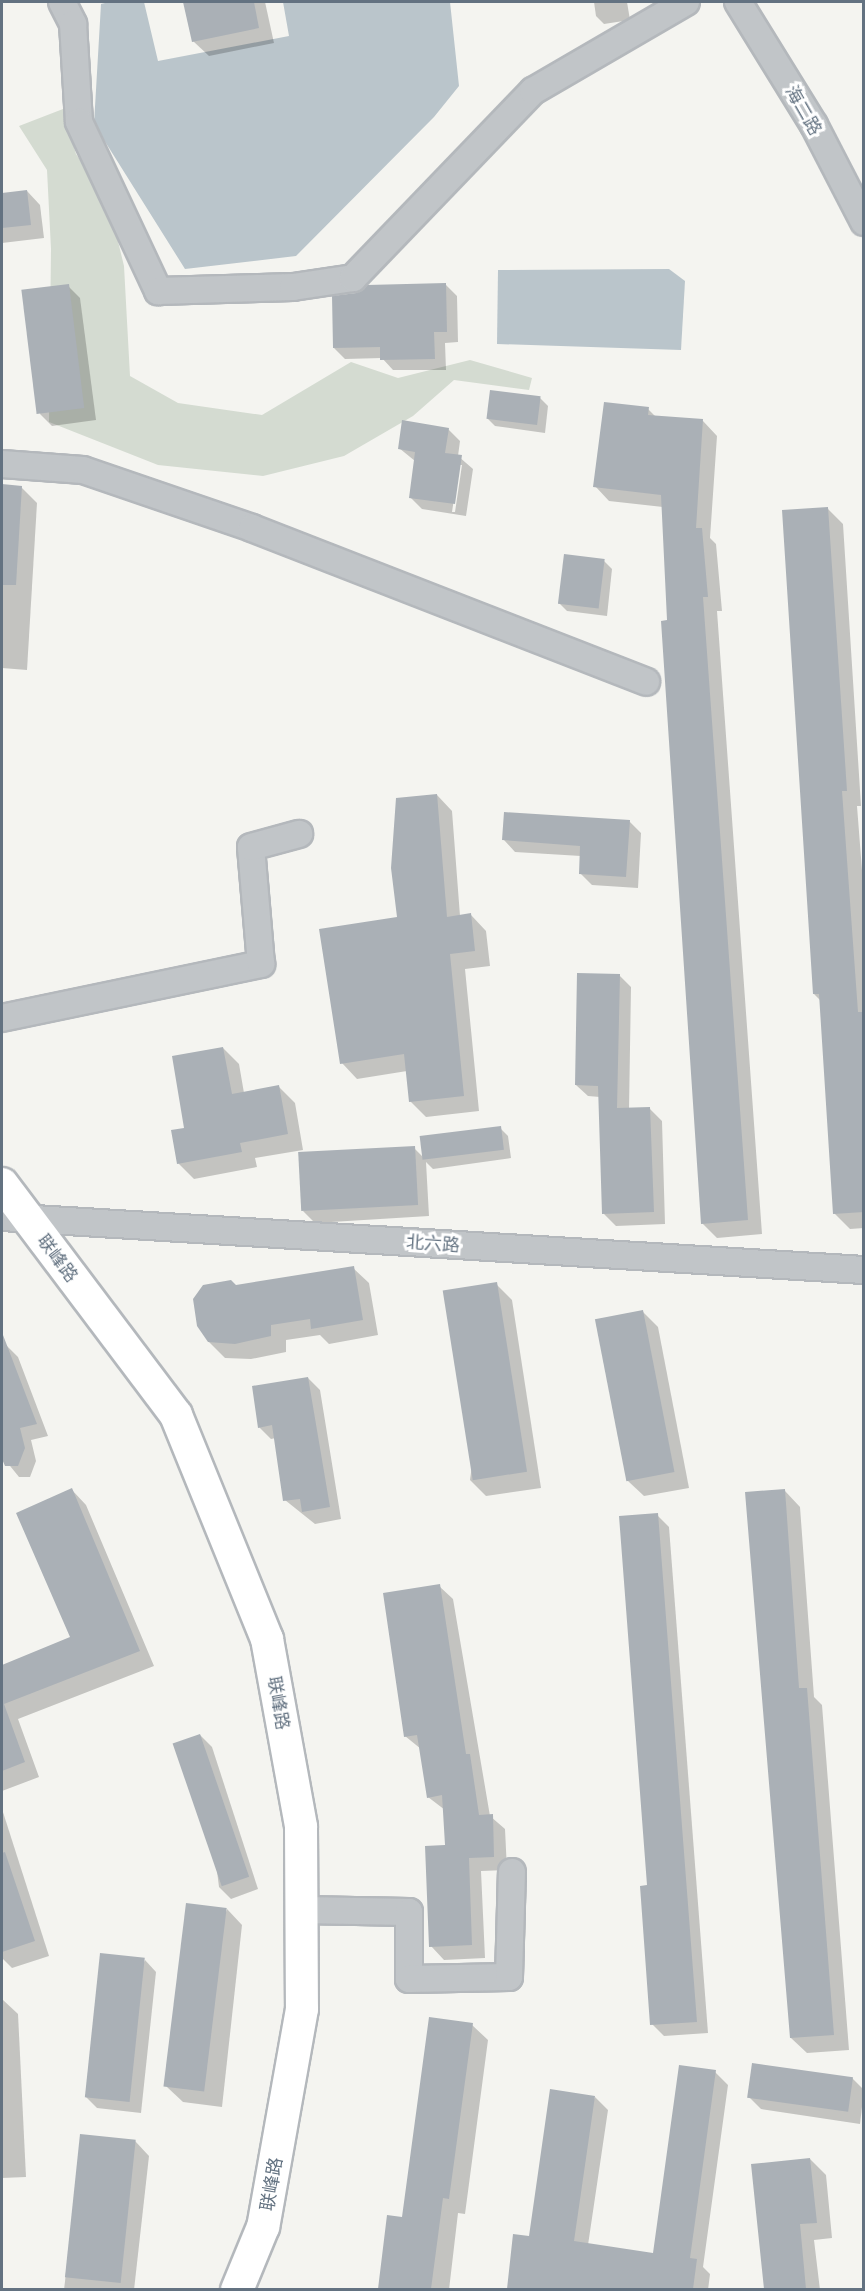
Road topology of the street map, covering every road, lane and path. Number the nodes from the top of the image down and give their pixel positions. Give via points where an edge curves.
1 (62, 2) edge
2 (686, 2) edge
3 (738, 2) edge
4 (864, 222) edge
5 (2, 464) edge
6 (646, 682) dead end
7 (299, 834) dead end
8 (2, 1018) edge
9 (2, 1184) edge
10 (15, 1217) edge
11 (864, 1269) edge
12 (512, 1872) dead end
13 (302, 1910) junction
14 (237, 2289) edge

1 - 2 street via 73,24 80,122 159,291 293,287 353,278 533,91
3 - 4 street, 海二路 via 814,125
5 - 6 street via 83,470 252,528
7 - 8 street via 251,847 261,964
9 - 10 main road, 联峰路
10 - 11 street, 北六路
10 - 13 main road, 联峰路 via 176,1415 262,1629 301,1827
12 - 13 street via 509,1977 409,1979 408,1912
13 - 14 main road, 联峰路 via 300,2020 263,2227

